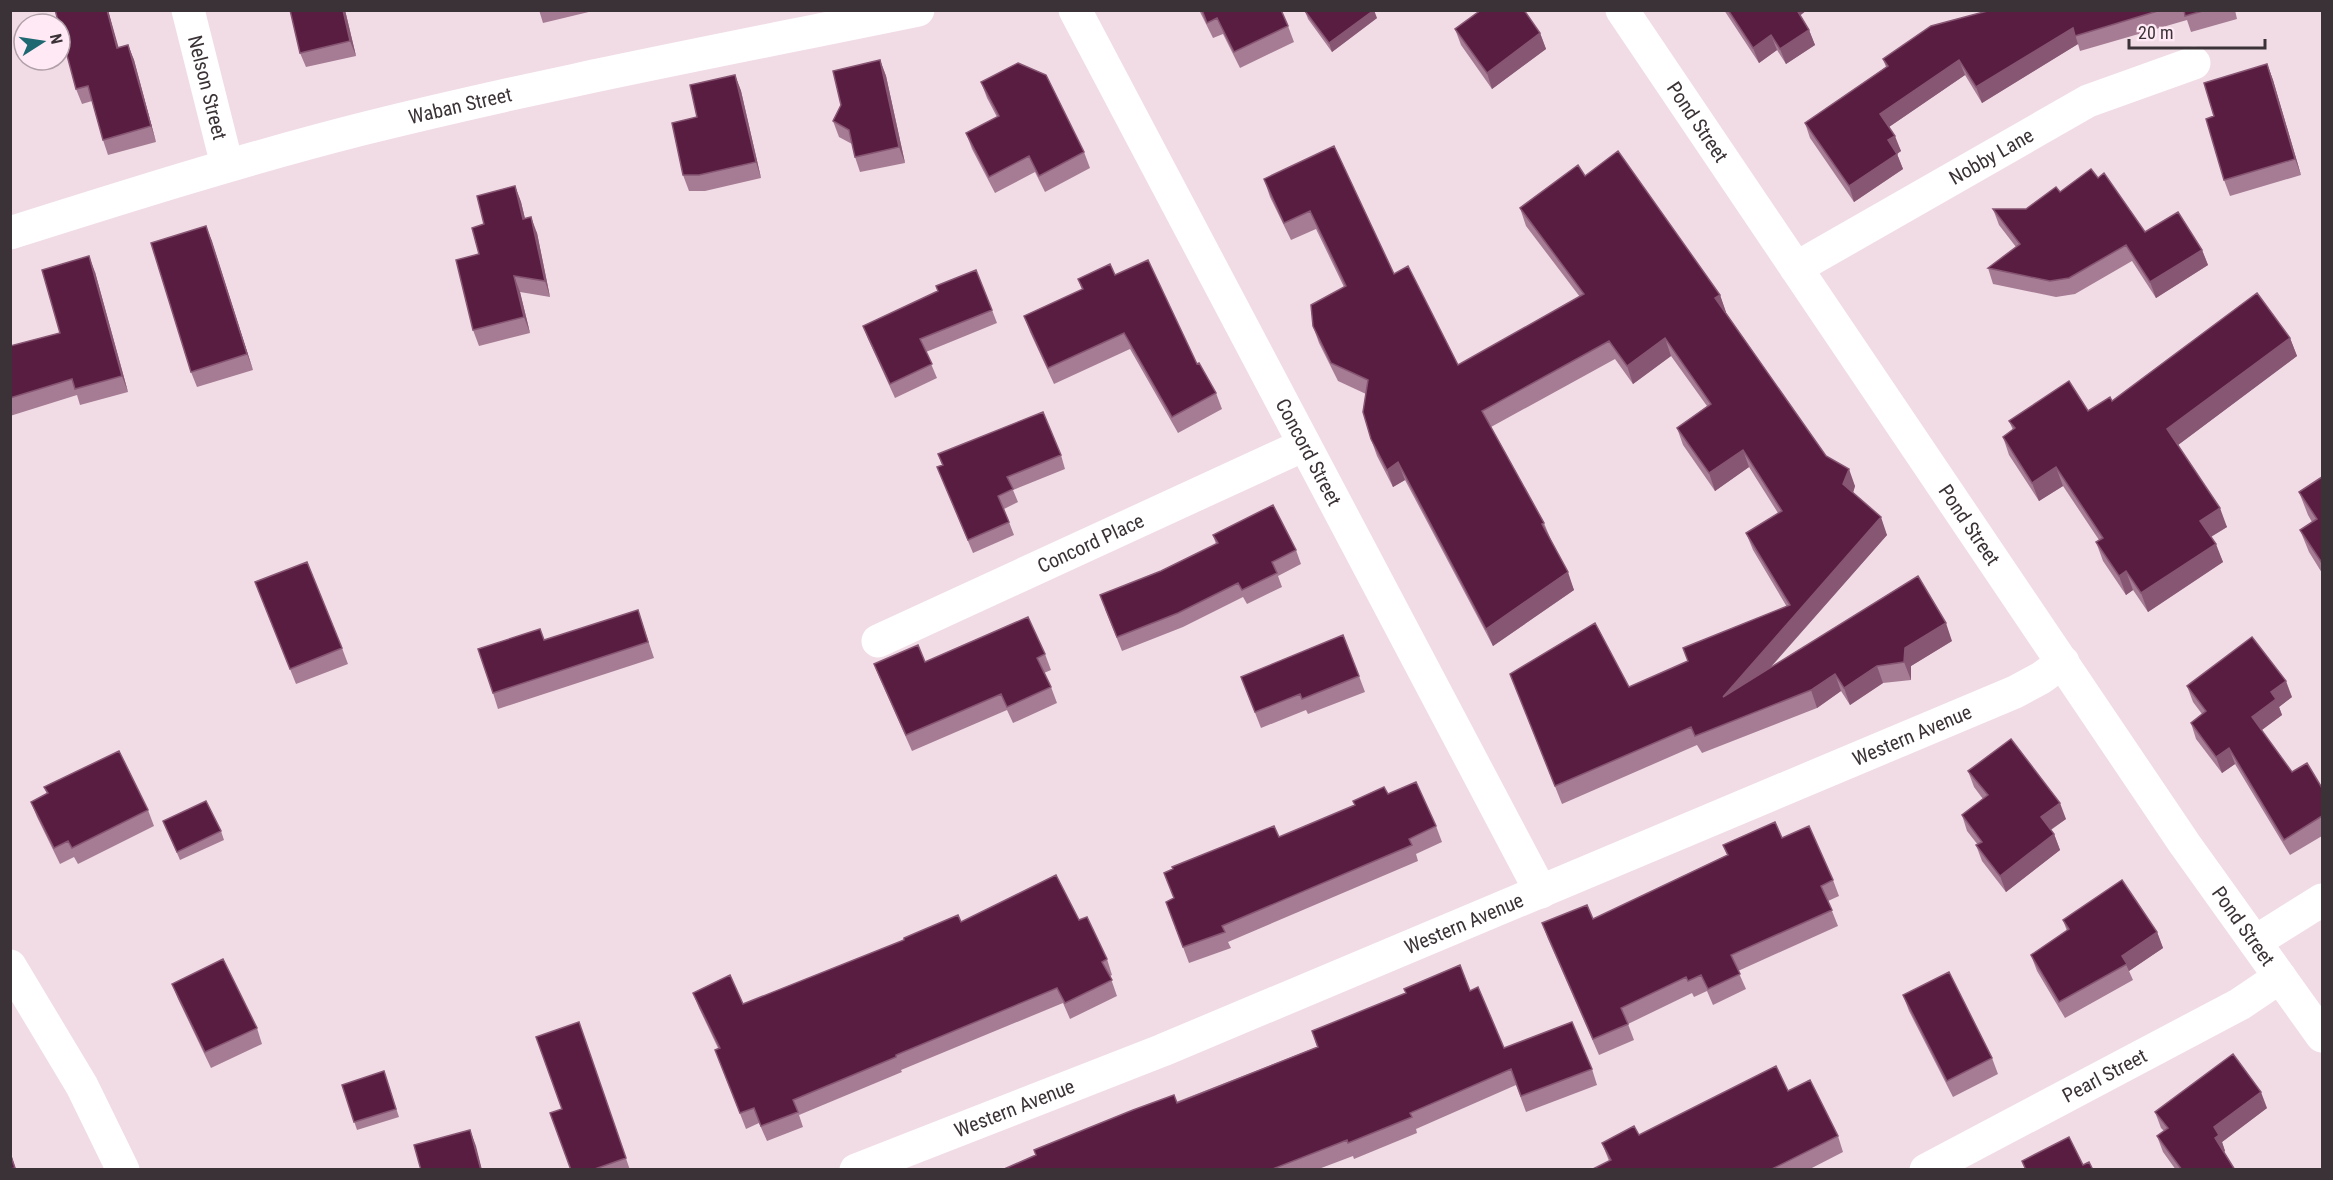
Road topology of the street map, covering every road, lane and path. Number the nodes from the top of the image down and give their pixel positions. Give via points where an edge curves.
1 (188, 10) edge
2 (918, 10) edge
3 (1075, 10) edge
4 (1622, 10) edge
5 (2194, 63) dead end
6 (227, 165) junction
7 (10, 233) edge
8 (1796, 268) junction
9 (1304, 445) junction
10 (878, 641) dead end
11 (2063, 662) junction
12 (1541, 892) junction
13 (2322, 900) edge
14 (2255, 942) junction
15 (10, 966) edge
16 (2280, 977) junction
17 (2322, 1036) edge
18 (123, 1170) edge
19 (856, 1170) edge
20 (1926, 1170) edge

1 - 6 street, Nelson Street
2 - 6 street, Waban Street via 606,73
3 - 9 street, Concord Street
4 - 8 street, Pond Street
5 - 8 street, Nobby Lane via 2088,101
6 - 7 street, Waban Street
8 - 11 street, Pond Street
9 - 10 street, Concord Place
9 - 12 street, Concord Street
11 - 12 street, Western Avenue via 2015,692
11 - 14 street, Pond Street
12 - 19 street, Western Avenue via 1163,1050
13 - 14 street
14 - 16 street, Pond Street
15 - 18 street via 81,1086
16 - 17 street, Pond Street
16 - 20 street, Pearl Street via 2240,1004

